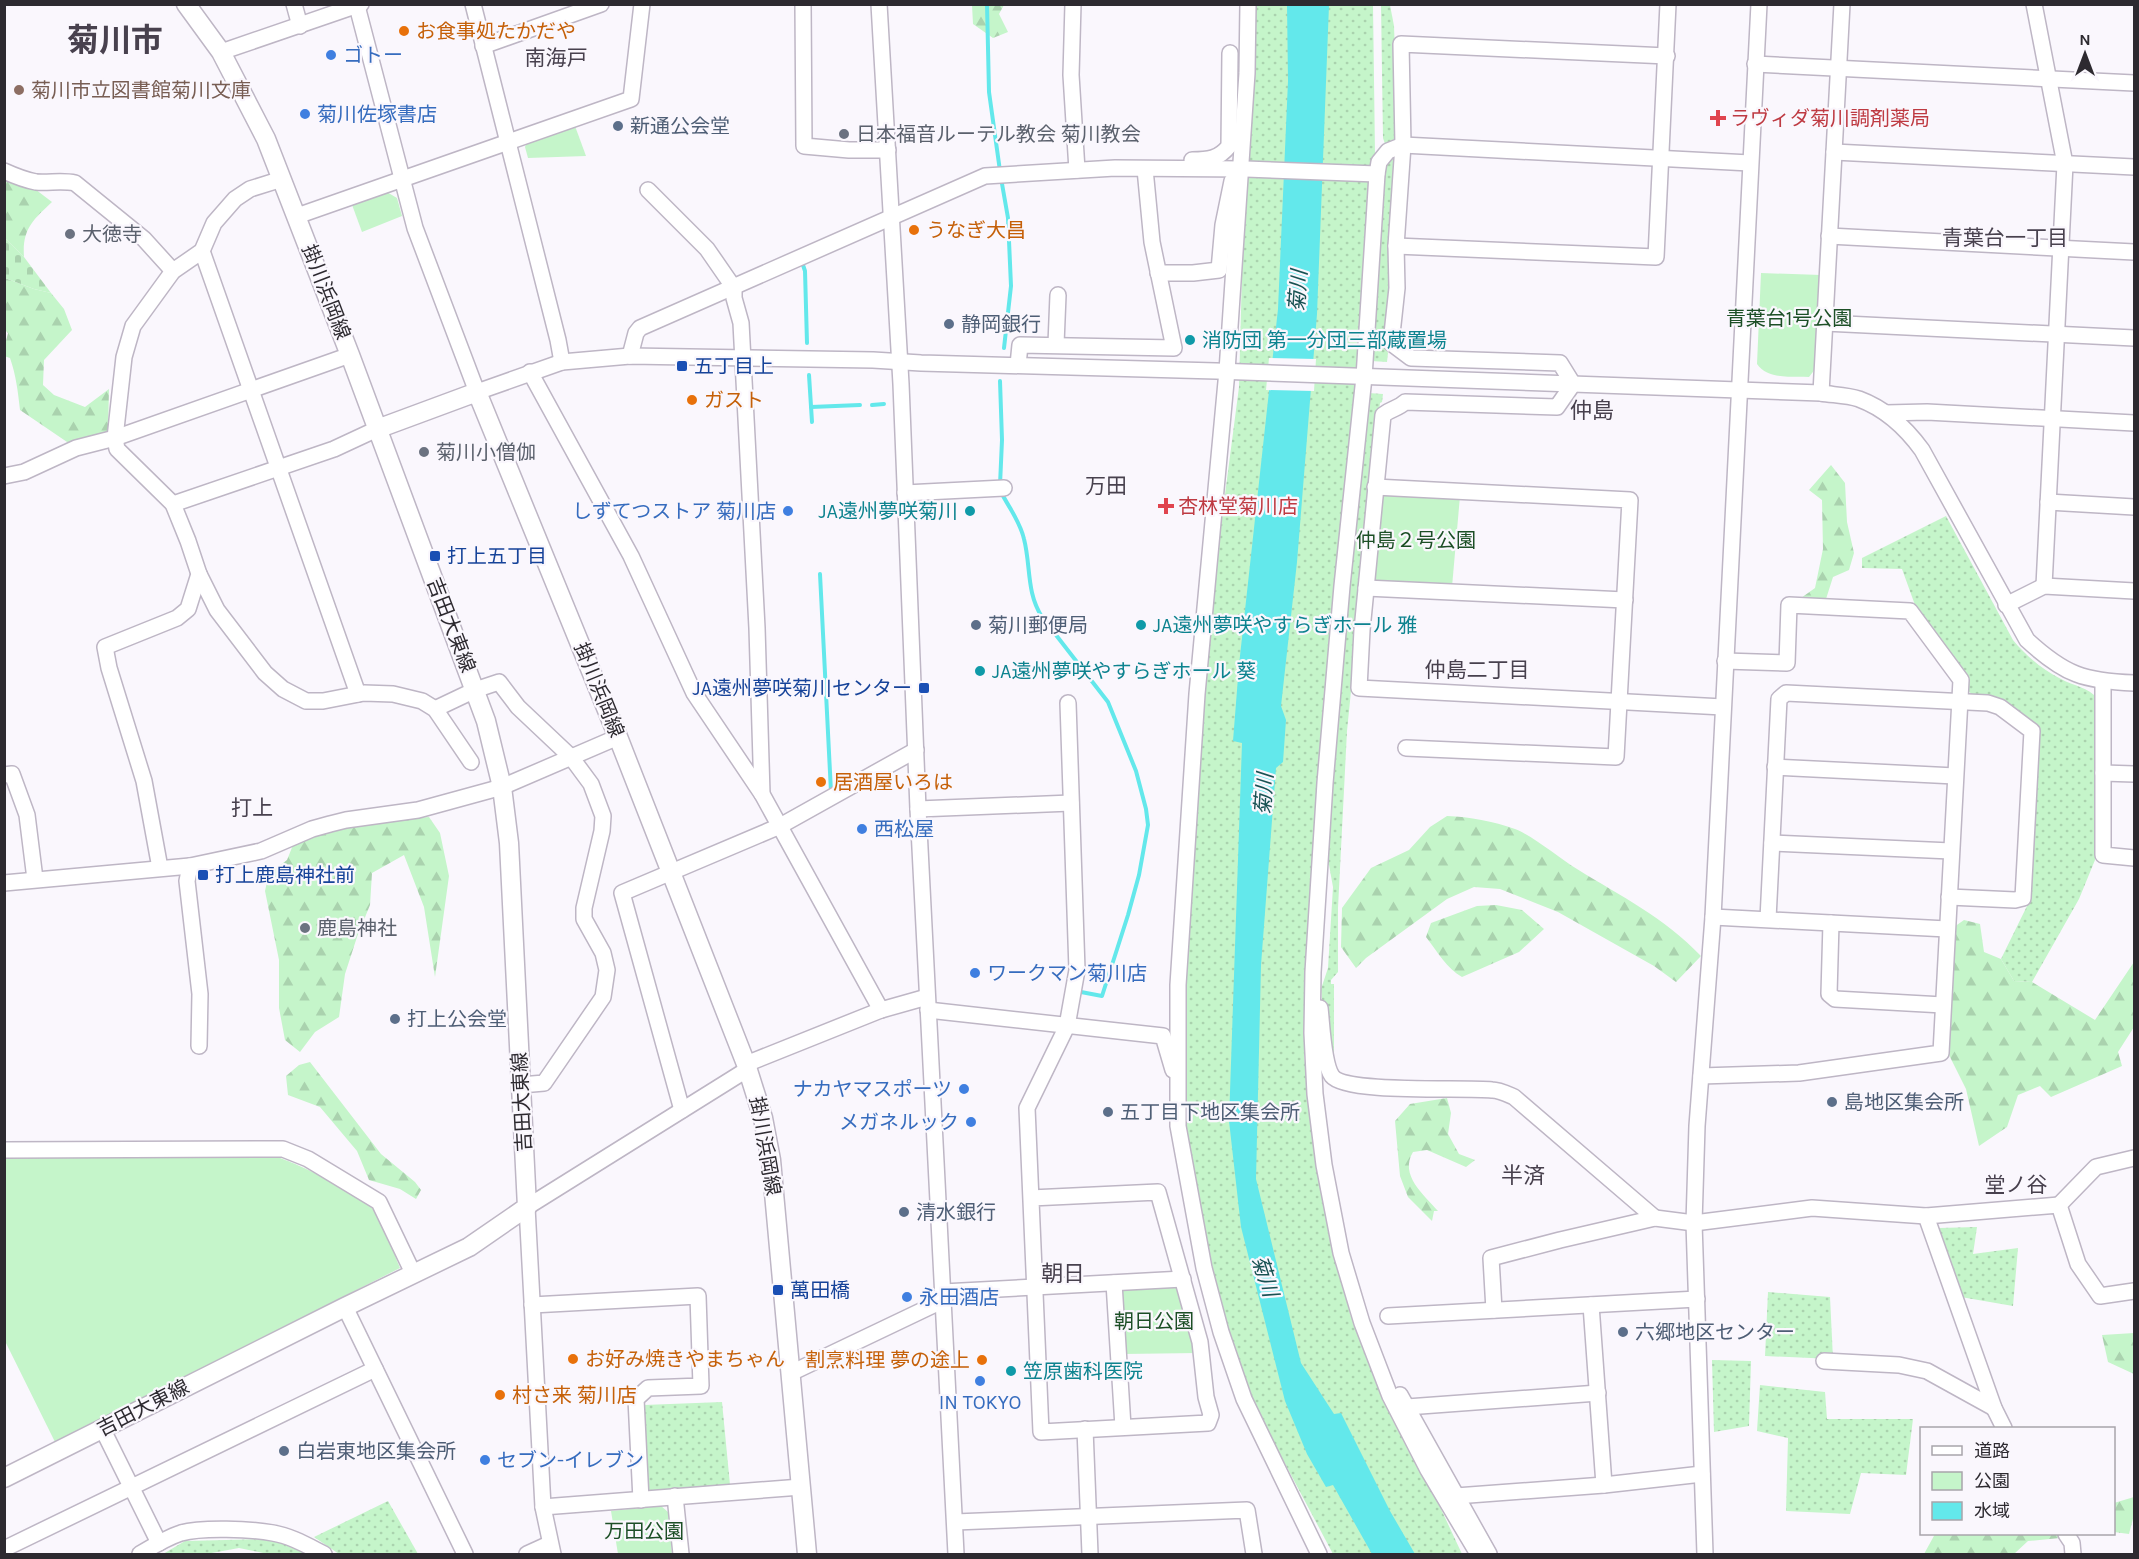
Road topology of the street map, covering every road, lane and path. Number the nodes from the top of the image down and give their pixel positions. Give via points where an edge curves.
1 (186, 4) edge
2 (294, 4) edge
3 (473, 4) edge
4 (601, 4) edge
5 (642, 4) edge
6 (803, 4) edge
7 (879, 4) edge
8 (1073, 4) edge
9 (1241, 4) edge
10 (1248, 4) edge
11 (1668, 4) edge
12 (1759, 4) edge
13 (1842, 4) edge
14 (2034, 4) edge
15 (359, 5) edge
16 (300, 26) junction
17 (483, 46) junction
18 (221, 52) junction
19 (1230, 53) dead end
20 (1247, 53) junction
21 (1667, 56) junction
22 (1755, 64) junction
23 (1838, 68) junction
24 (2048, 79) junction
25 (2134, 83) edge
26 (508, 143) junction
27 (1403, 145) junction
28 (888, 150) junction
29 (1834, 152) junction
30 (1661, 159) junction
31 (1750, 163) junction
32 (2065, 164) junction
33 (2134, 167) edge
34 (1114, 168) junction
35 (1145, 169) junction
36 (1240, 169) junction
37 (1077, 170) junction
38 (4, 171) edge
39 (1374, 174) junction
40 (282, 179) junction
41 (403, 179) junction
42 (648, 190) dead end
43 (297, 216) junction
44 (892, 218) junction
45 (1829, 236) junction
46 (1396, 246) junction
47 (2062, 248) junction
48 (202, 251) junction
49 (2134, 252) edge
50 (173, 271) junction
51 (1158, 273) junction
52 (734, 288) junction
53 (1058, 295) dead end
54 (1825, 323) junction
55 (2057, 334) junction
56 (2134, 338) edge
57 (1056, 344) junction
58 (350, 355) junction
59 (630, 356) junction
60 (743, 358) junction
61 (562, 362) junction
62 (899, 362) junction
63 (1014, 365) junction
64 (1230, 371) junction
65 (530, 372) junction
66 (1362, 377) junction
67 (1573, 384) junction
68 (250, 389) junction
69 (1739, 390) junction
70 (477, 392) junction
71 (1821, 393) junction
72 (1886, 413) junction
73 (2052, 418) junction
74 (2134, 423) edge
75 (377, 429) junction
76 (115, 438) junction
77 (278, 469) junction
78 (4, 476) edge
79 (1001, 488) dead end
80 (1375, 488) junction
81 (905, 493) junction
82 (2048, 502) junction
83 (173, 504) junction
84 (2134, 507) edge
85 (199, 574) junction
86 (2044, 586) junction
87 (1366, 588) junction
88 (2134, 591) edge
89 (1625, 600) junction
90 (2006, 605) junction
91 (1725, 660) junction
92 (2103, 682) junction
93 (2134, 683) edge
94 (475, 690) junction
95 (358, 694) junction
96 (1620, 701) junction
97 (1959, 701) junction
98 (1068, 703) dead end
99 (1723, 707) junction
100 (435, 709) junction
101 (618, 737) junction
102 (1406, 748) dead end
103 (916, 750) junction
104 (571, 757) junction
105 (471, 762) dead end
106 (1775, 767) junction
107 (2103, 773) junction
108 (2134, 774) edge
109 (4, 775) edge
110 (1955, 776) junction
111 (502, 787) junction
112 (762, 794) junction
113 (1071, 803) junction
114 (918, 809) junction
115 (780, 826) junction
116 (1772, 843) junction
117 (1951, 851) junction
118 (2134, 858) edge
119 (190, 866) junction
120 (160, 868) junction
121 (671, 874) junction
122 (35, 879) junction
123 (4, 883) edge
124 (1949, 897) junction
125 (1713, 917) junction
126 (1768, 920) junction
127 (1831, 923) junction
128 (1947, 929) junction
129 (1313, 972) junction
130 (928, 1003) junction
131 (1943, 1005) junction
132 (881, 1010) junction
133 (1067, 1026) junction
134 (199, 1046) dead end
135 (747, 1067) junction
136 (1701, 1076) junction
137 (521, 1084) junction
138 (1177, 1088) junction
139 (682, 1110) junction
140 (4, 1150) edge
141 (2134, 1158) edge
142 (1031, 1198) junction
143 (2059, 1205) junction
144 (527, 1207) junction
145 (1926, 1216) junction
146 (1655, 1218) junction
147 (1694, 1223) junction
148 (413, 1274) junction
149 (1183, 1279) junction
150 (1349, 1280) junction
151 (1114, 1283) junction
152 (1034, 1288) junction
153 (2134, 1291) edge
154 (944, 1296) junction
155 (1697, 1299) junction
156 (531, 1305) junction
157 (1591, 1305) junction
158 (345, 1307) junction
159 (1494, 1310) junction
160 (1388, 1316) dead end
161 (1824, 1361) dead end
162 (375, 1369) junction
163 (791, 1373) junction
164 (1598, 1393) junction
165 (1407, 1407) junction
166 (1994, 1408) junction
167 (1123, 1427) junction
168 (2004, 1427) edge
169 (102, 1428) junction
170 (1085, 1429) junction
171 (1702, 1474) junction
172 (4, 1478) edge
173 (1604, 1485) junction
174 (132, 1487) junction
175 (801, 1487) junction
176 (675, 1496) junction
177 (1456, 1496) junction
178 (641, 1500) junction
179 (543, 1507) junction
180 (1088, 1517) junction
181 (955, 1522) junction
182 (2067, 1535) edge
183 (159, 1542) junction
184 (4, 1549) edge
185 (551, 1549) edge
186 (140, 1554) edge
187 (324, 1554) edge
188 (465, 1554) edge
189 (527, 1554) edge
190 (681, 1554) edge
191 (807, 1554) edge
192 (956, 1554) edge
193 (1090, 1554) edge
194 (1254, 1554) edge
195 (1319, 1554) edge
196 (1478, 1554) edge
197 (1489, 1554) edge
198 (1705, 1554) edge
199 (2073, 1554) edge

1 - 18 main road, 掛川浜岡線
2 - 16 street
3 - 17 street
4 - 17 street
5 - 26 street via 631,99
6 - 28 street via 804,146
7 - 28 street
8 - 37 street via 1071,75
9 - 20 street
10 - 20 street
11 - 21 street
12 - 22 street
13 - 23 street
14 - 24 street
15 - 16 street
15 - 41 street
16 - 18 street
17 - 26 street
18 - 40 main road, 掛川浜岡線
19 - 34 street via 1229,146 1221,156
20 - 36 street
21 - 27 street via 1401,44
21 - 30 street
22 - 23 street
22 - 31 street
23 - 24 street
23 - 29 street
24 - 25 street
24 - 32 street
26 - 41 street
26 - 61 street
27 - 30 street
27 - 39 street via 1388,151
27 - 46 street
28 - 44 street
29 - 32 street
29 - 45 street
30 - 31 street
30 - 46 street via 1656,257
31 - 69 street
32 - 33 street
32 - 47 street
34 - 35 street
34 - 37 street
35 - 36 street
35 - 51 street
36 - 39 street
36 - 51 street via 1223,225 1219,270
36 - 64 street
37 - 44 street via 985,176
38 - 50 street via 37,182 75,183 144,239
39 - 66 street
40 - 43 main road, 掛川浜岡線
40 - 48 street via 243,192 214,223
41 - 43 street
41 - 70 street via 415,228
42 - 52 street via 707,249
43 - 58 main road, 掛川浜岡線
44 - 52 street
44 - 62 street
45 - 47 street
45 - 54 street
46 - 67 street via 1397,288 1391,343 1411,358 1560,363
47 - 49 street
47 - 55 street
48 - 50 street
48 - 68 street
50 - 76 street via 133,326 124,357
51 - 57 street via 1174,348
52 - 59 street via 640,328
52 - 60 street
53 - 57 street
54 - 55 street
54 - 71 street
55 - 56 street
55 - 73 street
57 - 63 street via 1020,345
58 - 68 street
58 - 75 main road, 掛川浜岡線
59 - 60 street
59 - 61 street
60 - 62 street
60 - 112 street
61 - 65 street
62 - 63 street
62 - 81 street
63 - 64 street
64 - 66 street
64 - 138 street via 1197,694 1178,985
65 - 70 street
65 - 112 street via 631,556 694,693
66 - 67 street
66 - 129 street via 1325,783
67 - 69 street
67 - 80 street via 1557,407 1405,402 1391,408 1383,415
68 - 76 street
68 - 77 street
69 - 71 street
69 - 91 street
70 - 75 main road
70 - 101 main road, 掛川浜岡線
71 - 72 street via 1858,399
72 - 73 street
72 - 90 street via 1909,432 1922,450
73 - 74 street
73 - 82 street
75 - 77 street
75 - 94 main road, 吉田大東線
76 - 78 street via 76,448 24,472
76 - 83 street via 117,449
77 - 83 street
77 - 95 street
79 - 81 street
80 - 87 street
80 - 89 street via 1630,500
81 - 103 street
82 - 84 street
82 - 86 street
83 - 85 street
85 - 95 street via 217,610 265,673 283,689 306,701
85 - 120 street via 188,609 177,618 105,647 144,781
86 - 88 street
86 - 90 street
87 - 89 street
87 - 96 street via 1359,688
89 - 96 street
90 - 92 street via 2027,640 2049,660 2071,673
91 - 97 street via 1787,663 1789,605 1910,611 1961,680
91 - 99 street
92 - 93 street
92 - 107 street
94 - 100 street
94 - 104 street via 499,682 518,707
94 - 111 main road, 吉田大東線
95 - 100 street via 393,694 422,701
96 - 99 street
96 - 102 street via 1616,757
97 - 106 street via 1786,693 1779,699
97 - 110 street
97 - 124 street via 2000,707 2031,731 2023,898
98 - 113 street
99 - 125 street
100 - 105 street
101 - 104 street
101 - 121 main road, 掛川浜岡線
103 - 114 street
103 - 115 street
104 - 111 street
104 - 137 street via 591,784 603,816 584,919 603,953 607,970 603,997 549,1077 543,1083
106 - 110 street
106 - 116 street
107 - 108 street
107 - 118 street via 2103,855
109 - 122 street via 12,774 27,815
110 - 117 street
111 - 119 street via 418,810 346,819 261,851
111 - 137 main road, 吉田大東線 via 509,843
112 - 115 street
113 - 114 street
113 - 133 street via 1077,970
114 - 130 street
115 - 121 street
115 - 132 street
116 - 117 street
116 - 126 street
117 - 124 street
119 - 120 street
119 - 134 street via 187,881 200,994
120 - 122 street
121 - 135 main road, 掛川浜岡線
121 - 139 street via 622,893
122 - 123 street
124 - 128 street
125 - 126 street
125 - 136 street
126 - 127 street
127 - 128 street
127 - 131 street via 1829,994 1835,999
128 - 131 street
129 - 146 street via 1333,1077 1345,1084 1494,1090 1514,1097
129 - 150 street via 1315,1094 1324,1165
130 - 132 street
130 - 133 street
130 - 154 street
131 - 136 street via 1941,1053 1800,1073
132 - 135 street
133 - 138 street via 1163,1036
133 - 142 street via 1028,1108
135 - 139 street
135 - 163 main road, 掛川浜岡線 via 771,1160
136 - 147 street
137 - 144 main road, 吉田大東線
138 - 195 street via 1178,1126 1204,1268 1221,1332 1244,1399
139 - 144 street
140 - 148 street via 283,1149 308,1159 379,1202
141 - 143 street via 2096,1167
142 - 149 street via 1158,1192
142 - 152 street
143 - 145 street
143 - 153 street via 2078,1264 2100,1296
144 - 148 main road, 吉田大東線 via 469,1247
144 - 156 street
145 - 147 street via 1812,1208
145 - 166 street
146 - 147 street
146 - 159 street via 1491,1258
147 - 155 street
148 - 158 main road, 吉田大東線
149 - 151 street
149 - 167 street via 1200,1342 1211,1416 1208,1423
150 - 165 street via 1362,1296
150 - 196 street via 1390,1396
151 - 152 street
151 - 167 street
152 - 154 street
152 - 170 street via 1041,1432
154 - 163 street
154 - 181 street
155 - 157 street
155 - 171 street
156 - 178 street via 698,1296 701,1386 648,1388 636,1399
156 - 179 street
157 - 159 street
157 - 164 street
158 - 162 street
158 - 169 main road, 吉田大東線
159 - 160 street
161 - 166 street via 1899,1365 1927,1371
162 - 174 street
162 - 188 street
163 - 175 main road, 掛川浜岡線
164 - 165 street
164 - 173 street
165 - 177 street
166 - 168 street
167 - 170 street
169 - 172 main road, 吉田大東線
169 - 174 street
170 - 180 street
171 - 173 street
171 - 198 street
173 - 177 street
174 - 183 street
174 - 184 street
175 - 176 street
175 - 191 main road, 掛川浜岡線
176 - 178 street
176 - 190 street
177 - 197 street
178 - 179 street
179 - 185 street
180 - 181 street
180 - 193 street
180 - 194 street via 1246,1510
181 - 192 street
182 - 199 street
183 - 186 street
183 - 187 street via 182,1533 207,1530 252,1531 293,1539
185 - 189 street

